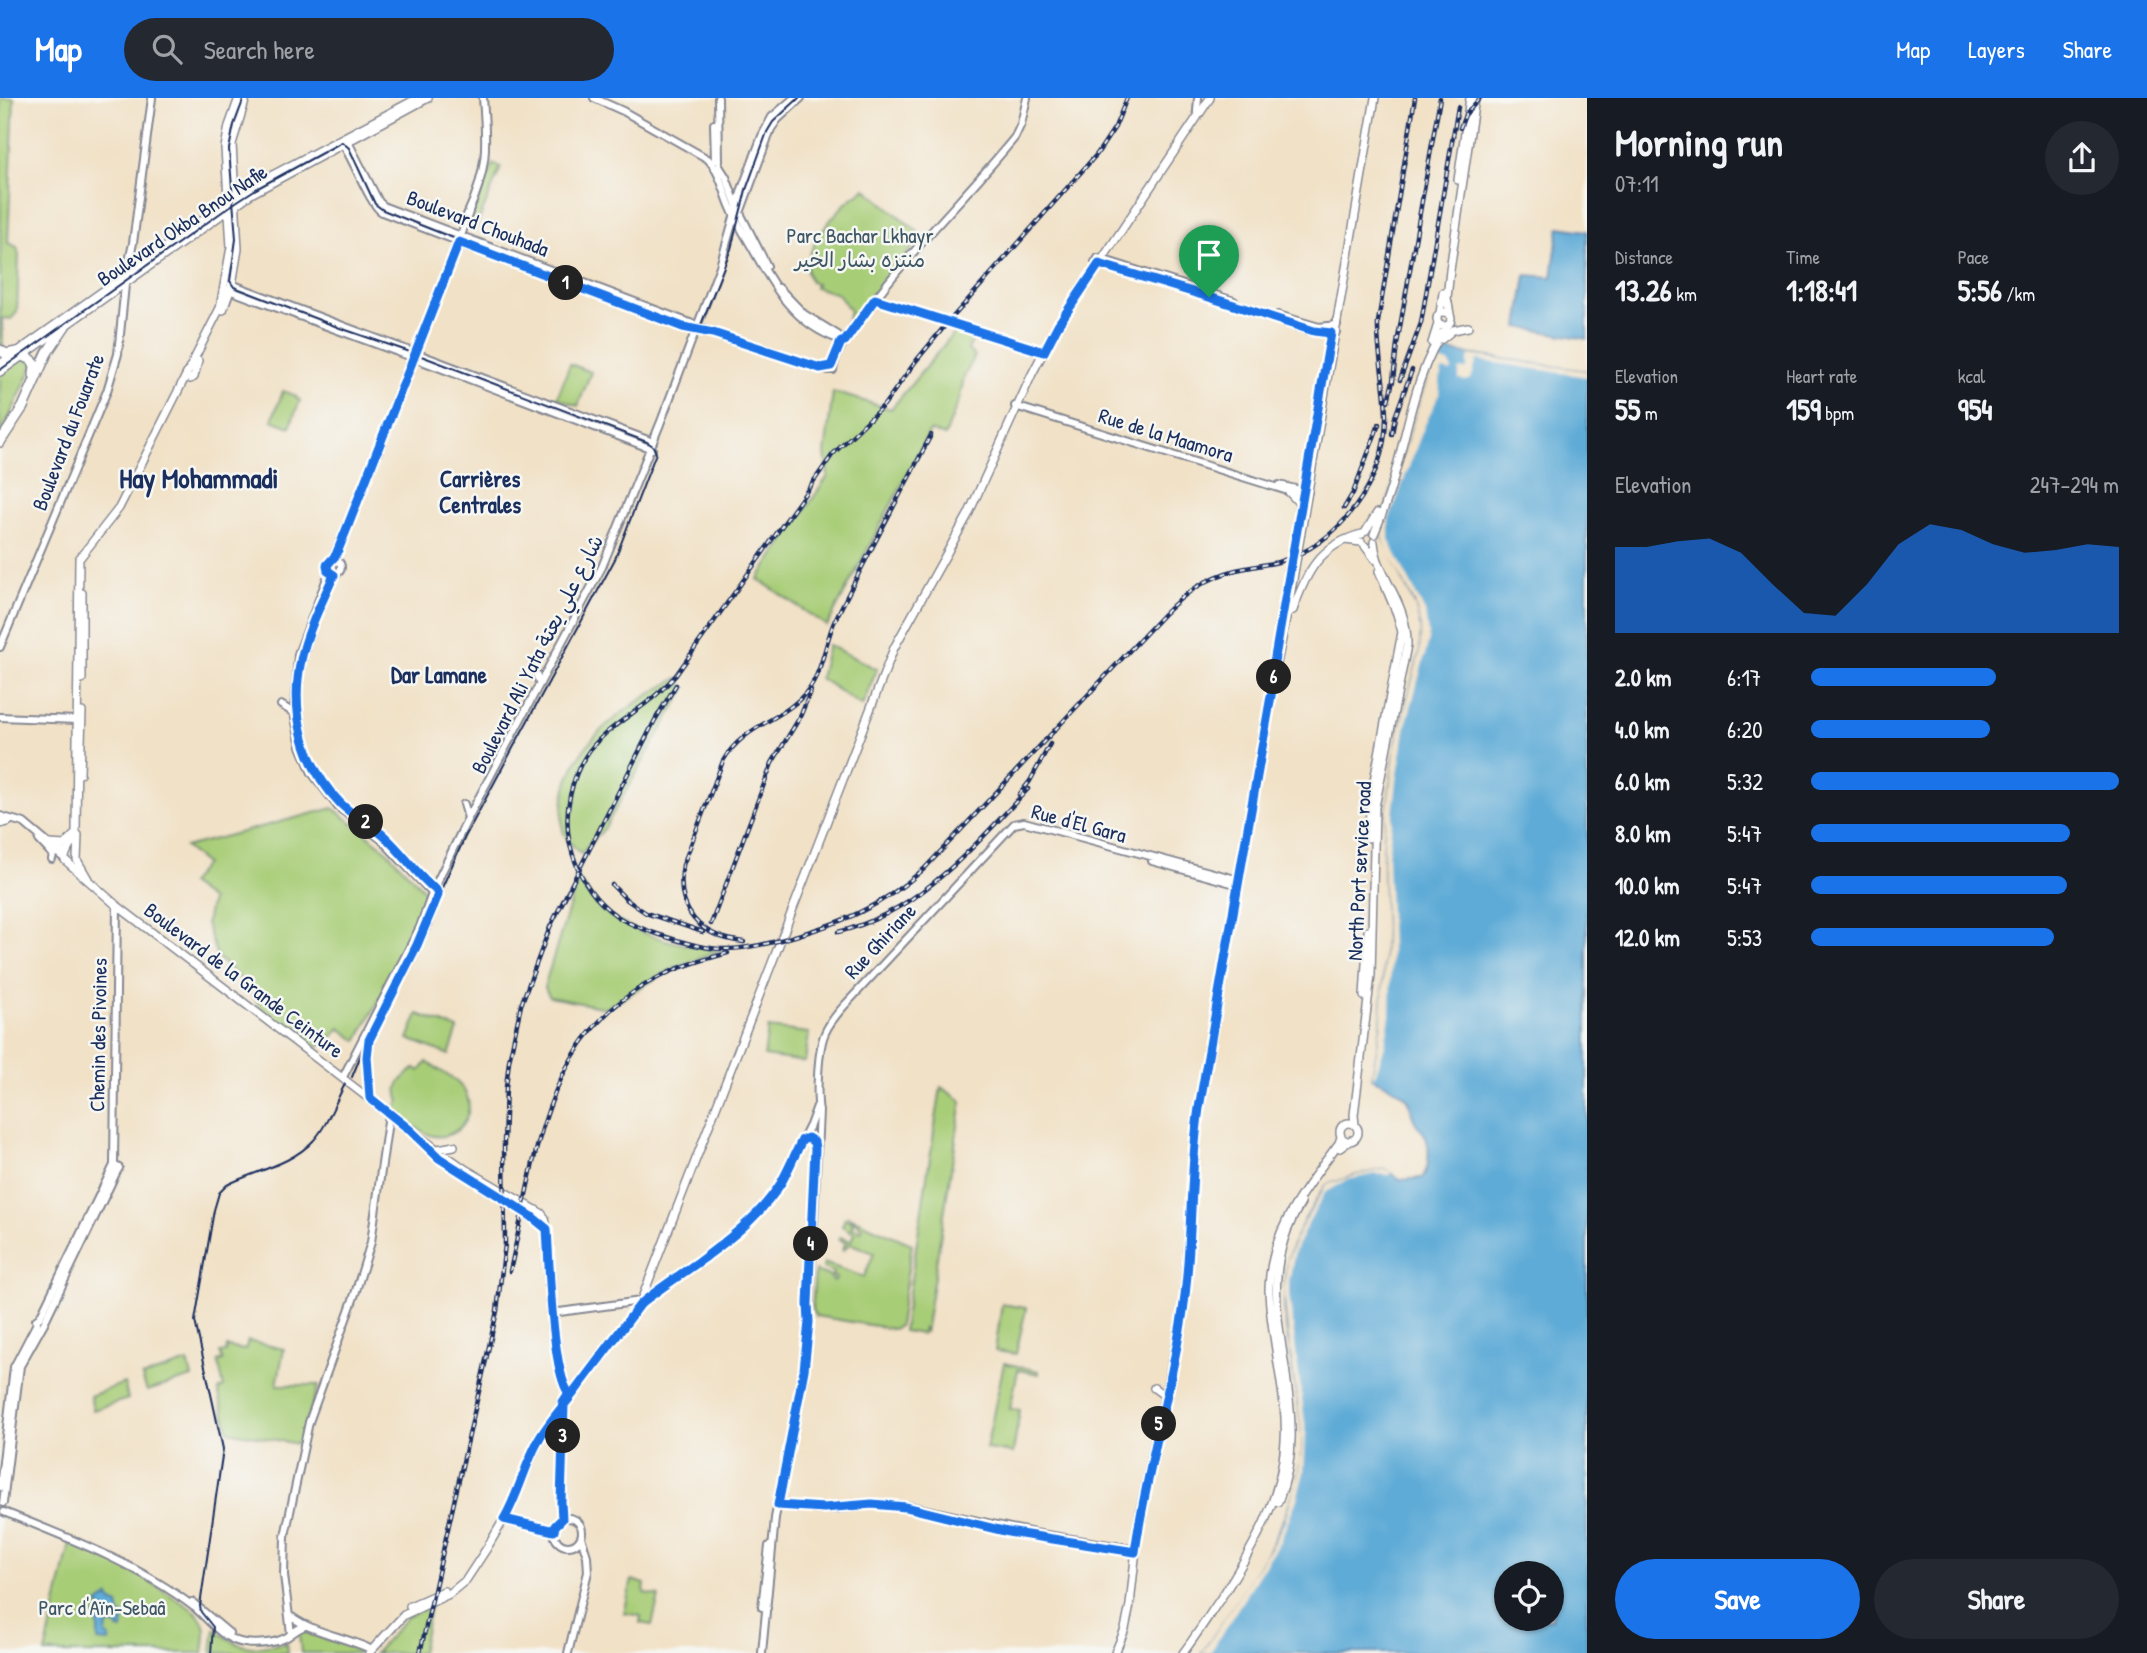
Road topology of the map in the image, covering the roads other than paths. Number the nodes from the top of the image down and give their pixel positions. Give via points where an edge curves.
1 (152, 98) edge
2 (239, 98) edge
3 (246, 98) edge
4 (418, 98) edge
5 (428, 98) edge
6 (483, 98) edge
7 (594, 98) edge
8 (603, 98) edge
9 (716, 98) edge
10 (794, 98) edge
11 (801, 98) edge
12 (1027, 98) edge
13 (1198, 98) edge
14 (1373, 98) edge
15 (1207, 99) edge
16 (1472, 101) edge
17 (1197, 111) junction
18 (647, 122) junction
19 (344, 141) junction
20 (714, 143) junction
21 (702, 150) junction
22 (716, 163) junction
23 (1460, 186) junction
24 (732, 189) junction
25 (742, 190) junction
26 (230, 208) junction
27 (737, 215) junction
28 (459, 239) junction
29 (132, 243) junction
30 (132, 256) junction
31 (1099, 261) junction
32 (143, 263) junction
33 (126, 281) junction
34 (228, 286) junction
35 (875, 299) junction
36 (124, 305) junction
37 (1440, 313) junction
38 (1450, 314) junction
39 (334, 318) dead end
40 (1438, 324) junction
41 (65, 326) junction
42 (1447, 326) junction
43 (1468, 327) dead end
44 (696, 328) junction
45 (1334, 329) junction
46 (342, 330) junction
47 (327, 336) dead end
48 (842, 339) junction
49 (1436, 345) junction
50 (0, 350) edge
51 (416, 350) junction
52 (1042, 351) junction
53 (21, 353) junction
54 (0, 364) edge
55 (38, 370) junction
56 (0, 372) edge
57 (190, 374) junction
58 (1017, 405) junction
59 (0, 433) edge
60 (0, 442) edge
61 (652, 446) junction
62 (1203, 463) junction
63 (1289, 492) junction
64 (1305, 494) junction
65 (1302, 506) junction
66 (347, 528) junction
67 (1367, 538) junction
68 (332, 561) junction
69 (341, 565) junction
70 (331, 574) junction
71 (1287, 612) junction
72 (0, 647) edge
73 (551, 663) junction
74 (1275, 673) junction
75 (540, 684) junction
76 (281, 705) dead end
77 (294, 713) junction
78 (0, 717) edge
79 (77, 720) junction
80 (869, 731) dead end
81 (861, 734) junction
82 (477, 801) junction
83 (468, 817) junction
84 (2, 820) edge
85 (1014, 824) joint
86 (75, 833) junction
87 (39, 840) junction
88 (49, 844) junction
89 (70, 856) junction
90 (52, 859) dead end
91 (1239, 883) junction
92 (426, 887) junction
93 (437, 893) junction
94 (117, 905) junction
95 (416, 934) junction
96 (343, 1077) junction
97 (370, 1098) junction
98 (391, 1115) junction
99 (1351, 1124) junction
100 (813, 1128) junction
101 (410, 1130) junction
102 (1341, 1137) junction
103 (803, 1138) junction
104 (1351, 1140) junction
105 (814, 1142) junction
106 (454, 1146) dead end
107 (438, 1149) junction
108 (815, 1171) junction
109 (547, 1229) junction
110 (646, 1292) junction
111 (655, 1294) junction
112 (639, 1302) junction
113 (552, 1313) junction
114 (41, 1321) junction
115 (344, 1331) junction
116 (1154, 1388) dead end
117 (571, 1394) junction
118 (1165, 1396) junction
119 (563, 1403) junction
120 (552, 1421) junction
121 (564, 1424) junction
122 (0, 1487) edge
123 (778, 1505) junction
124 (2, 1508) edge
125 (504, 1519) junction
126 (562, 1519) junction
127 (554, 1531) junction
128 (578, 1540) junction
129 (88, 1546) junction
130 (1135, 1550) junction
131 (292, 1617) junction
132 (304, 1625) junction
133 (292, 1630) junction
134 (368, 1652) edge
135 (568, 1653) edge
136 (762, 1653) edge
137 (1115, 1653) edge
138 (1183, 1653) edge
139 (1189, 1653) edge

1 - 29 street, Boulevard du Fouarate
2 - 26 main road via 225,148
3 - 26 main road via 232,144
4 - 19 main road, Boulevard Okba Bnou Nafie
5 - 19 main road, Boulevard Okba Bnou Nafie
6 - 28 street via 485,164
7 - 18 street
8 - 18 street
9 - 20 street
9 - 22 street
10 - 25 street via 769,121
11 - 27 street via 771,129
12 - 35 street via 1015,137
13 - 17 street
14 - 45 main road
15 - 17 main road
15 - 31 main road
16 - 23 main road
17 - 31 main road
18 - 21 street
18 - 22 street
19 - 26 main road, Boulevard Okba Bnou Nafie
19 - 28 street, Boulevard Chouhada via 377,209
20 - 21 street
20 - 22 street
21 - 22 street
22 - 24 street
22 - 27 street
23 - 37 main road
23 - 38 main road via 1447,298
24 - 25 street
24 - 27 street
25 - 27 street
26 - 32 main road, Boulevard Okba Bnou Nafie
26 - 33 main road, Boulevard Okba Bnou Nafie
26 - 34 main road
26 - 34 main road via 237,249
27 - 44 street, Boulevard Ali Yata شارع علي يعتة
27 - 48 street via 792,307 818,330
28 - 44 street, Boulevard Chouhada
28 - 51 street
29 - 30 street, Boulevard du Fouarate
29 - 33 street, Boulevard du Fouarate
30 - 32 main road
30 - 33 street, Boulevard du Fouarate
31 - 45 street
31 - 52 main road
32 - 33 main road, Boulevard Okba Bnou Nafie
33 - 36 street, Boulevard du Fouarate
33 - 36 street, Boulevard du Fouarate
33 - 41 main road, Boulevard Okba Bnou Nafie
33 - 53 main road, Boulevard Okba Bnou Nafie
34 - 46 street
34 - 57 main road
35 - 48 street
35 - 52 street
36 - 72 street, Boulevard du Fouarate via 107,391
37 - 38 main road
37 - 40 main road
38 - 42 main road
39 - 46 street
40 - 42 main road
40 - 67 main road via 1409,402 1388,487
41 - 53 main road, Boulevard Okba Bnou Nafie
41 - 55 highway
42 - 49 main road
43 - 49 main road via 1448,333
44 - 48 street, Boulevard Chouhada via 820,368 830,367
44 - 61 street, Boulevard Ali Yata شارع علي يعتة
45 - 64 main road
46 - 47 street
46 - 51 street
46 - 51 street
49 - 67 main road via 1411,408 1394,479
50 - 53 highway
51 - 61 street
51 - 66 street
52 - 58 main road
53 - 54 main road, Boulevard Okba Bnou Nafie
53 - 55 highway via 36,360
53 - 56 main road, Boulevard Okba Bnou Nafie
53 - 59 highway via 32,360 35,372 19,407
55 - 60 highway via 23,407
57 - 79 main road via 117,512 79,559
57 - 89 main road via 121,511 83,560 78,844
58 - 62 street, Rue de la Maamora
58 - 81 main road via 968,515 898,639
58 - 112 main road via 967,510 886,656
61 - 73 street, Boulevard Ali Yata شارع علي يعتة via 602,568
61 - 93 street, Boulevard Ali Yata شارع علي يعتة via 605,569 475,811
62 - 63 street, Rue de la Maamora
62 - 64 street, Rue de la Maamora
63 - 64 street, Rue de la Maamora
63 - 65 main road
64 - 65 main road
64 - 71 main road
65 - 71 main road
66 - 68 street
66 - 69 street
67 - 71 main road via 1338,542 1305,579
67 - 99 main road, North Port service road via 1404,616 1407,635 1375,807 1371,975
68 - 69 street
68 - 70 street via 327,566
69 - 70 street via 340,571
70 - 77 street via 323,578 298,654
70 - 93 street via 301,661 298,711 307,753 343,806 386,837
71 - 74 main road
71 - 74 main road
73 - 75 street, Boulevard Ali Yata شارع علي يعتة
73 - 75 street via 534,666
74 - 91 main road
75 - 82 street, Boulevard Ali Yata شارع علي يعتة
76 - 77 street
77 - 92 street via 306,760 327,794 386,844
78 - 79 street
79 - 86 main road
80 - 81 main road
81 - 110 main road
82 - 83 street, Boulevard Ali Yata شارع علي يعتة
82 - 83 street via 464,803
83 - 93 street, Boulevard Ali Yata شارع علي يعتة
84 - 87 street via 24,826
84 - 88 street via 24,823
85 - 91 street, Rue d'El Gara via 1024,822
85 - 100 street, Rue Ghiriane via 824,1033
86 - 88 main road via 65,845
86 - 89 main road
87 - 89 street via 52,851
87 - 90 street
88 - 89 street
89 - 94 main road, Boulevard de la Grande Ceinture via 79,874
91 - 118 main road via 1197,1125 1183,1311
92 - 93 street
92 - 95 street
93 - 95 street, Boulevard Ali Yata شارع علي يعتة
93 - 97 street, Boulevard Ali Yata شارع علي يعتة via 417,945 369,1040
94 - 96 main road, Boulevard de la Grande Ceinture
94 - 114 street, Chemin des Pivoines via 114,1170
95 - 96 street, Boulevard Ali Yata شارع علي يعتة
96 - 97 main road, Boulevard de la Grande Ceinture
97 - 98 main road, Boulevard de la Grande Ceinture
98 - 101 main road, Boulevard de la Grande Ceinture
98 - 115 street via 374,1243
99 - 102 main road via 1340,1129
99 - 104 main road via 1357,1134
100 - 103 street, Rue Ghiriane
100 - 105 street
100 - 108 street
101 - 107 main road, Boulevard de la Grande Ceinture
101 - 109 main road, Boulevard de la Grande Ceinture via 439,1158
102 - 104 main road
102 - 138 main road via 1291,1210 1274,1253 1269,1291 1286,1440 1275,1500 1257,1541
103 - 105 street
103 - 111 street, Rue Ghiriane via 762,1209
104 - 139 main road via 1340,1147 1300,1205 1287,1228 1277,1263 1276,1303 1291,1429 1282,1494 1259,1546
105 - 108 street
106 - 107 main road
107 - 109 main road, Boulevard de la Grande Ceinture via 541,1213
108 - 123 street via 804,1370
109 - 113 main road
110 - 111 main road
110 - 112 main road
111 - 112 street, Rue Ghiriane
112 - 113 street, Rue Ghiriane
112 - 117 main road
113 - 117 main road via 562,1382
114 - 122 street via 15,1365
114 - 124 street via 19,1370
115 - 131 street via 309,1433 291,1522 287,1560
115 - 133 street via 308,1425 285,1536 283,1570
116 - 118 main road
117 - 119 main road
118 - 130 main road
119 - 120 main road
119 - 121 street
119 - 134 main road via 534,1441 506,1506 464,1575 446,1591 402,1611
120 - 121 main road
120 - 125 main road via 537,1443
121 - 126 street
123 - 130 street via 906,1507 1008,1532
123 - 136 street
124 - 129 street
125 - 127 street
125 - 134 main road via 460,1587 404,1615
126 - 127 street
126 - 128 street via 579,1523
127 - 128 street via 561,1544 570,1546
128 - 135 street via 584,1546 588,1572
129 - 133 street via 139,1568 241,1639 250,1641
129 - 133 street via 143,1574 240,1642 282,1639
130 - 137 main road via 1130,1605
131 - 132 street
131 - 133 street
132 - 133 street
132 - 134 street

